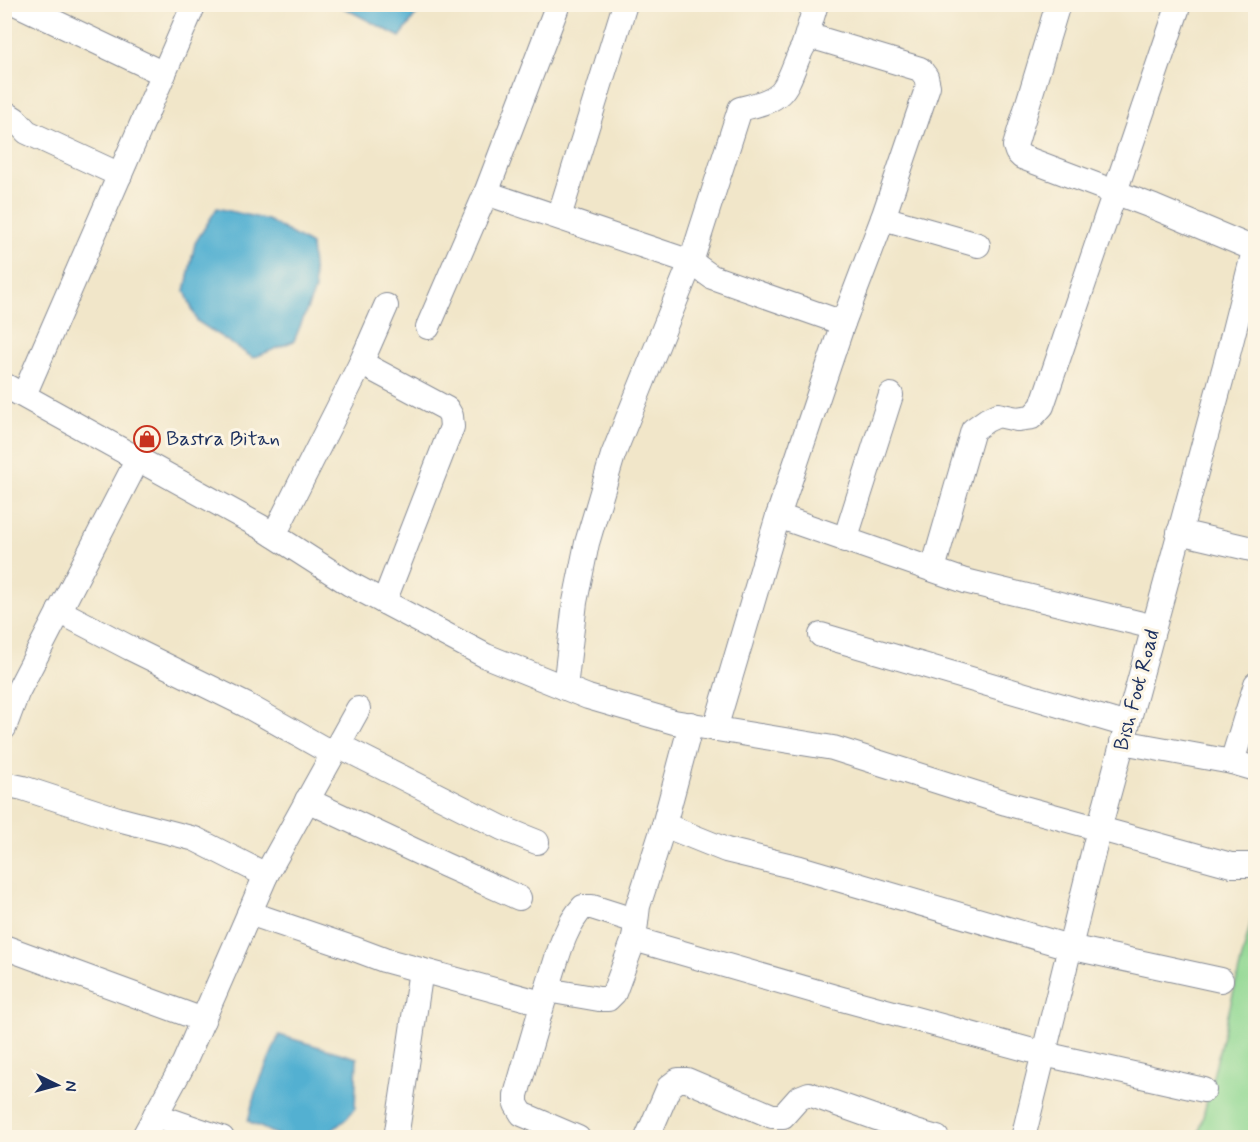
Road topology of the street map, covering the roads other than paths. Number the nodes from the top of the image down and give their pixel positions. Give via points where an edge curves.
1 (17, 4) edge
2 (194, 4) edge
3 (558, 4) edge
4 (625, 4) edge
5 (816, 4) edge
6 (1058, 4) edge
7 (1179, 4) edge
8 (804, 44) junction
9 (164, 74) junction
10 (4, 111) edge
11 (120, 175) junction
12 (1115, 192) junction
13 (486, 193) junction
14 (560, 217) junction
15 (883, 218) junction
16 (978, 245) dead end
17 (1255, 246) edge
18 (691, 262) junction
19 (1252, 274) edge
20 (386, 306) dead end
21 (843, 323) junction
22 (428, 327) dead end
23 (361, 363) junction
24 (14, 390) edge
25 (891, 395) dead end
26 (138, 459) junction
27 (778, 516) junction
28 (1179, 532) junction
29 (274, 535) junction
30 (845, 540) junction
31 (1256, 550) edge
32 (933, 569) junction
33 (384, 602) junction
34 (59, 611) junction
35 (1154, 627) junction
36 (821, 635) dead end
37 (1256, 684) edge
38 (565, 688) junction
39 (358, 709) dead end
40 (691, 724) junction
41 (4, 728) edge
42 (715, 729) junction
43 (1125, 733) junction
44 (335, 750) junction
45 (1232, 762) junction
46 (1256, 769) edge
47 (4, 784) edge
48 (308, 800) junction
49 (664, 825) junction
50 (1099, 828) junction
51 (537, 842) dead end
52 (1256, 865) edge
53 (266, 875) junction
54 (519, 898) dead end
55 (249, 913) junction
56 (635, 930) junction
57 (4, 947) edge
58 (1070, 947) junction
59 (421, 970) junction
60 (1221, 980) dead end
61 (544, 996) junction
62 (203, 1020) junction
63 (1044, 1054) junction
64 (1204, 1090) dead end
65 (155, 1115) junction
66 (143, 1137) edge
67 (222, 1137) edge
68 (396, 1137) edge
69 (578, 1137) edge
70 (647, 1137) edge
71 (937, 1137) edge
72 (1023, 1137) edge

1 - 9 street
2 - 9 street
3 - 13 street
4 - 14 street
5 - 8 street
6 - 12 street via 1015,146 1022,157
7 - 12 street
8 - 15 street via 820,39 920,69 926,77 928,86
8 - 18 street via 781,93 740,109
9 - 11 street
10 - 11 street via 27,132
11 - 24 street
12 - 17 street
12 - 32 street via 1042,406 1032,417 998,415 973,430
13 - 14 street
13 - 22 street
14 - 18 street
15 - 16 street
15 - 21 street
17 - 19 street, Bish Foot Road
18 - 21 street via 712,277
18 - 38 street via 606,477 574,602
19 - 28 street, Bish Foot Road
20 - 23 street
21 - 27 street
23 - 29 street
23 - 33 street via 447,409 453,427
24 - 26 street
25 - 30 street
26 - 29 street
26 - 34 street
27 - 30 street
27 - 42 street
28 - 31 street
28 - 35 street, Bish Foot Road
29 - 33 street
30 - 32 street
32 - 35 street
33 - 38 street via 486,656
34 - 41 street via 17,693
34 - 44 street
35 - 43 street, Bish Foot Road
36 - 43 street
37 - 45 street
38 - 40 street
39 - 44 street
40 - 42 street
40 - 49 street
42 - 50 street via 833,748
43 - 45 street
43 - 50 street, Bish Foot Road
44 - 48 street
44 - 51 street
45 - 46 street
47 - 53 street via 195,839
48 - 53 street
48 - 54 street
49 - 56 street via 638,906
49 - 58 street via 726,850
50 - 52 street via 1231,865
50 - 58 street, Bish Foot Road
53 - 55 street
55 - 59 street
55 - 62 street
56 - 61 street via 614,993 608,999
56 - 61 street via 592,907 583,907 562,942
56 - 63 street via 842,999
57 - 62 street
58 - 60 street
58 - 63 street, Bish Foot Road
59 - 61 street
59 - 68 street
61 - 69 street via 516,1104 522,1114
62 - 65 street
63 - 64 street
63 - 72 street, Bish Foot Road
65 - 66 street
65 - 67 street
70 - 71 street via 669,1087 678,1080 687,1080 772,1116 783,1116 808,1094

